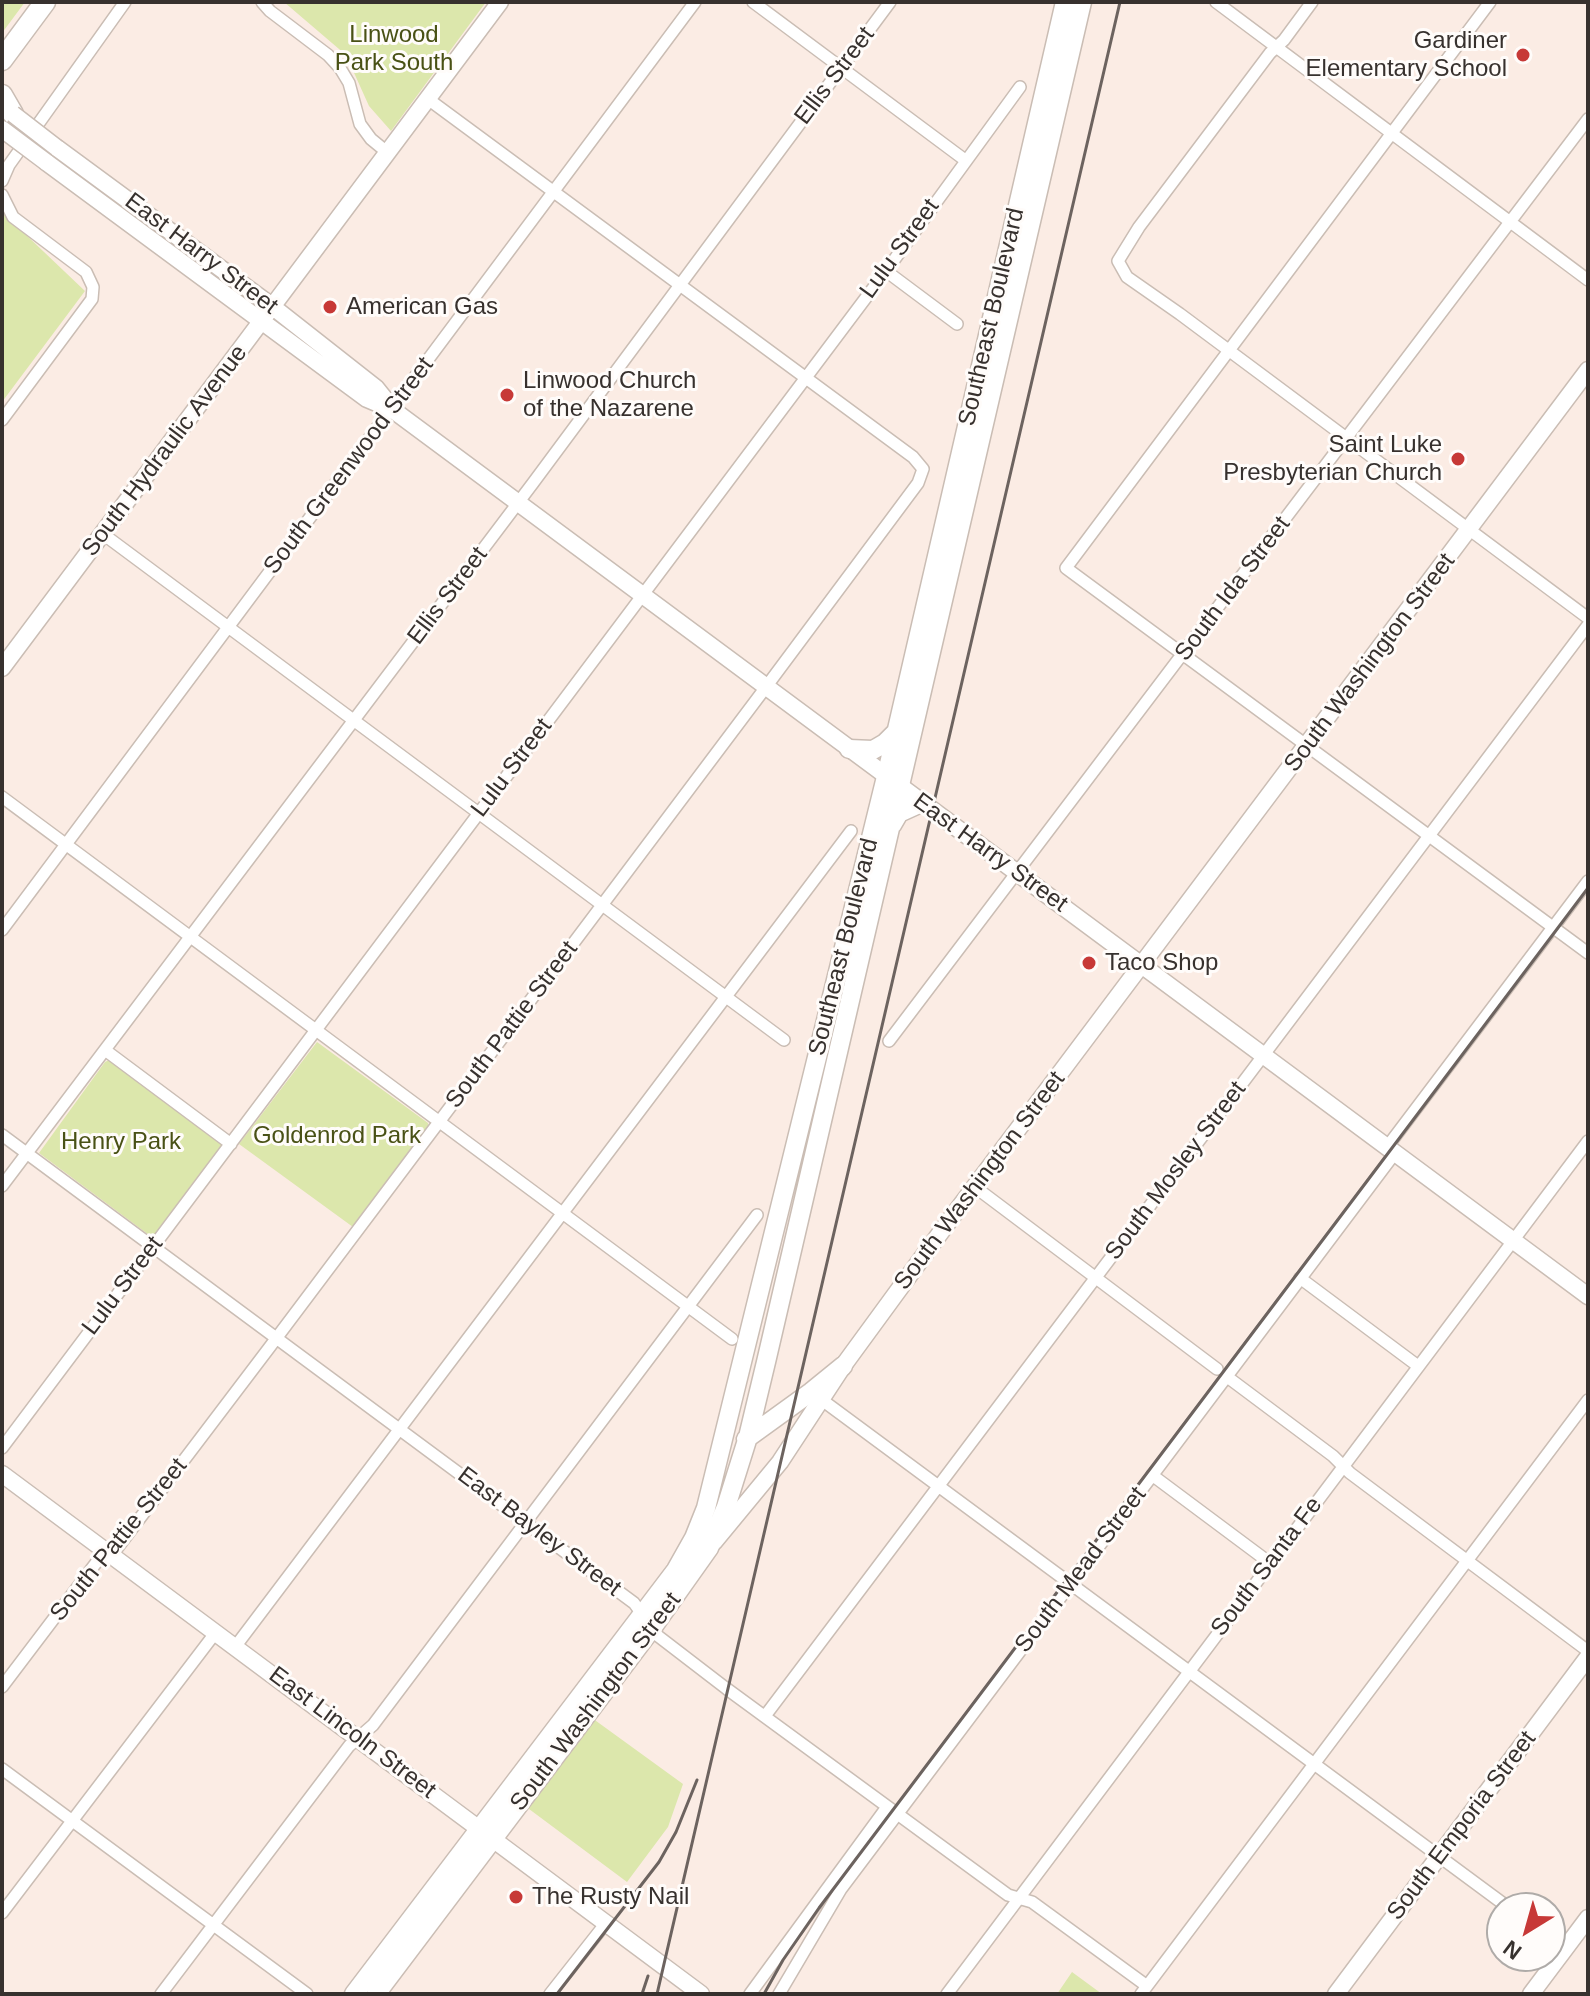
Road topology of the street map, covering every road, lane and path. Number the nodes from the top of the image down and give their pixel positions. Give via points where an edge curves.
1 (33, 2) edge
2 (45, 2) edge
3 (125, 2) edge
4 (262, 2) edge
5 (500, 2) edge
6 (695, 2) edge
7 (753, 2) edge
8 (890, 2) edge
9 (1065, 2) edge
10 (1082, 2) edge
11 (1216, 2) edge
12 (1312, 2) edge
13 (1490, 2) edge
14 (1277, 46) junction
15 (3, 52) edge
16 (841, 67) junction
17 (1020, 87) dead end
18 (2, 95) edge
19 (428, 99) junction
20 (6, 117) edge
21 (1588, 119) edge
22 (1391, 132) junction
23 (388, 153) junction
24 (965, 160) junction
25 (2, 181) edge
26 (554, 191) junction
27 (2, 195) edge
28 (1510, 222) junction
29 (886, 271) junction
30 (1588, 280) edge
31 (680, 284) junction
32 (273, 307) junction
33 (262, 322) junction
34 (957, 324) dead end
35 (1228, 350) junction
36 (1588, 370) edge
37 (804, 377) junction
38 (393, 410) junction
39 (2, 420) edge
40 (1347, 439) junction
41 (518, 503) junction
42 (1469, 530) junction
43 (103, 534) junction
44 (642, 595) junction
45 (1588, 618) edge
46 (1588, 625) edge
47 (229, 627) junction
48 (1184, 654) junction
49 (2, 668) edge
50 (766, 687) junction
51 (354, 720) junction
52 (897, 731) junction
53 (1307, 747) junction
54 (849, 749) junction
55 (892, 782) junction
56 (2, 797) edge
57 (921, 803) junction
58 (479, 812) junction
59 (851, 831) dead end
60 (889, 831) junction
61 (1429, 837) junction
62 (66, 845) junction
63 (1017, 872) junction
64 (1588, 881) edge
65 (603, 904) junction
66 (1553, 927) junction
67 (2, 930) edge
68 (190, 938) junction
69 (1588, 953) edge
70 (1143, 965) junction
71 (728, 997) junction
72 (316, 1031) junction
73 (784, 1040) dead end
74 (889, 1041) dead end
75 (105, 1050) junction
76 (1264, 1055) junction
77 (439, 1122) junction
78 (2, 1135) edge
79 (1588, 1141) edge
80 (231, 1144) junction
81 (1391, 1150) junction
82 (26, 1154) junction
83 (2, 1186) edge
84 (975, 1187) junction
85 (563, 1213) junction
86 (757, 1215) dead end
87 (1513, 1240) junction
88 (152, 1247) junction
89 (1096, 1278) junction
90 (1300, 1278) junction
91 (1588, 1296) edge
92 (689, 1306) junction
93 (276, 1338) junction
94 (732, 1339) dead end
95 (843, 1366) joint
96 (1418, 1366) junction
97 (1221, 1372) junction
98 (816, 1396) junction
99 (1588, 1400) edge
100 (400, 1429) junction
101 (748, 1437) junction
102 (2, 1448) edge
103 (1344, 1465) junction
104 (715, 1471) junction
105 (2, 1474) edge
106 (1152, 1475) junction
107 (940, 1487) junction
108 (526, 1522) junction
109 (709, 1548) junction
110 (109, 1553) junction
111 (1467, 1560) junction
112 (1270, 1563) junction
113 (1071, 1582) junction
114 (648, 1620) junction
115 (216, 1632) junction
116 (235, 1647) junction
117 (1588, 1651) edge
118 (1588, 1657) edge
119 (1189, 1672) junction
120 (2, 1687) edge
121 (765, 1716) junction
122 (359, 1738) junction
123 (1313, 1763) junction
124 (2, 1769) edge
125 (892, 1810) junction
126 (72, 1820) junction
127 (487, 1834) junction
128 (1439, 1856) junction
129 (1487, 1892) edge
130 (1019, 1898) junction
131 (2, 1913) edge
132 (1588, 1918) edge
133 (606, 1923) junction
134 (214, 1924) junction
135 (1566, 1946) edge
136 (1547, 1972) edge
137 (1144, 1990) edge
138 (161, 1994) edge
139 (307, 1994) edge
140 (354, 1994) edge
141 (376, 1994) edge
142 (550, 1994) edge
143 (701, 1994) edge
144 (750, 1994) edge
145 (779, 1994) edge
146 (947, 1994) edge
147 (1336, 1994) edge
148 (1531, 1994) edge

1 - 15 highway
2 - 15 highway
3 - 25 street
4 - 23 street via 340,68 360,124
5 - 19 street, South Hydraulic Avenue
6 - 26 street, South Greenwood Street
7 - 16 street
8 - 16 street, Ellis Street
9 - 52 main road, Southeast Boulevard
10 - 55 main road, Southeast Boulevard
11 - 14 street
12 - 14 street
13 - 22 street
14 - 22 street
14 - 35 street via 1118,261 1127,277
16 - 24 street
16 - 31 street, Ellis Street
17 - 24 street, Lulu Street
18 - 20 highway
19 - 23 street, South Hydraulic Avenue
19 - 26 street
20 - 32 street, East Harry Street, bridge via 57,148
20 - 33 street, East Harry Street, bridge via 46,162
21 - 28 street, South Ida Street
22 - 28 street
22 - 35 street
23 - 32 street, South Hydraulic Avenue
24 - 29 street, Lulu Street
26 - 31 street
26 - 38 street, South Greenwood Street
27 - 39 street via 13,217 86,272 93,287 92,299
28 - 30 street
28 - 40 street, South Ida Street
29 - 34 street
29 - 37 street, Lulu Street
31 - 37 street
31 - 41 street, Ellis Street
32 - 33 street, South Hydraulic Avenue
32 - 38 street, East Harry Street via 376,388
33 - 38 street, East Harry Street via 367,399
33 - 43 street, South Hydraulic Avenue
35 - 40 street
35 - 48 street via 1066,568
36 - 42 street, South Washington Street
37 - 44 street, Lulu Street
37 - 50 street, South Pattie Street via 923,469 918,483
38 - 41 street, East Harry Street
38 - 47 street, South Greenwood Street
40 - 42 street
40 - 48 street, South Ida Street
41 - 44 street, East Harry Street
41 - 51 street, Ellis Street
42 - 45 street
42 - 53 street, South Washington Street
43 - 47 street
43 - 49 street, South Hydraulic Avenue
44 - 50 street, East Harry Street
44 - 58 street, Lulu Street
46 - 61 street, South Mosley Street
47 - 51 street
47 - 62 street, South Greenwood Street
48 - 53 street
48 - 63 street, South Ida Street
50 - 54 street, East Harry Street
50 - 65 street, South Pattie Street
51 - 58 street
51 - 68 street, Ellis Street
52 - 54 main road via 873,750
52 - 55 main road, Southeast Boulevard
53 - 61 street
53 - 70 street, South Washington Street
54 - 55 street, East Harry Street
55 - 57 street, East Harry Street
55 - 60 main road, Southeast Boulevard
55 - 104 main road, Southeast Boulevard
56 - 62 street
57 - 60 main road via 899,813
57 - 63 street, East Harry Street
58 - 65 street
58 - 72 street, Lulu Street
59 - 71 street
60 - 101 main road, Southeast Boulevard
61 - 66 street
61 - 76 street, South Mosley Street
62 - 67 street, South Greenwood Street
62 - 68 street
63 - 70 street, East Harry Street
63 - 74 street, South Ida Street
64 - 66 street, South Mead Street
65 - 71 street
65 - 77 street, South Pattie Street
66 - 69 street
66 - 81 street, South Mead Street
68 - 72 street
68 - 75 street, Ellis Street
70 - 76 street, East Harry Street
70 - 84 street, South Washington Street
71 - 73 street
71 - 85 street
72 - 77 street
72 - 80 street, Lulu Street
75 - 80 street
75 - 82 street, Ellis Street
76 - 81 street, East Harry Street
76 - 89 street, South Mosley Street
77 - 85 street
77 - 93 street, South Pattie Street
78 - 82 street, East Bayley Street
79 - 87 street, South Santa Fe
80 - 88 street, Lulu Street
81 - 87 street, East Harry Street
81 - 90 street, South Mead Street
82 - 83 street, Ellis Street
82 - 88 street, East Bayley Street
84 - 89 street
84 - 95 street, South Washington Street
85 - 92 street
85 - 100 street
86 - 92 street
87 - 91 street, East Harry Street
87 - 96 street, South Santa Fe
88 - 93 street, East Bayley Street
88 - 102 street, Lulu Street
89 - 97 street
89 - 107 street, South Mosley Street
90 - 96 street
90 - 97 street, South Mead Street
92 - 94 street
92 - 108 street
93 - 100 street, East Bayley Street
93 - 110 street, South Pattie Street
95 - 98 main road
96 - 103 street, South Santa Fe
97 - 103 street
97 - 106 street, South Mead Street
98 - 101 main road
98 - 107 street
98 - 109 street, South Washington Street via 780,1462
99 - 111 street
100 - 108 street, East Bayley Street
100 - 116 street
101 - 104 main road
101 - 109 main road, Southeast Boulevard
103 - 111 street
103 - 112 street, South Santa Fe
104 - 114 main road, Southeast Boulevard via 694,1538
105 - 110 street, East Lincoln Street
106 - 112 street
106 - 113 street, South Mead Street
107 - 113 street
107 - 121 street, South Mosley Street
108 - 114 street, East Bayley Street via 634,1603
108 - 122 street
109 - 114 main road, South Washington Street
110 - 115 street, East Lincoln Street
110 - 120 street, South Pattie Street via 99,1559
111 - 117 street
111 - 123 street
112 - 119 street, South Santa Fe
113 - 119 street
113 - 125 street, South Mead Street
114 - 121 street, East Bayley Street via 658,1636
114 - 127 main road, South Washington Street
115 - 116 street, East Lincoln Street
115 - 126 street
116 - 122 street, East Lincoln Street
118 - 128 street, South Emporia Street
119 - 123 street
119 - 130 street, South Santa Fe
121 - 125 street, East Bayley Street
122 - 127 street, East Lincoln Street
122 - 134 street
123 - 128 street
123 - 137 street
124 - 126 street
125 - 130 street, East Bayley Street
125 - 144 street, South Mead Street
125 - 145 street, South Mead Street
126 - 131 street
126 - 134 street
127 - 133 street, East Lincoln Street
127 - 140 main road, South Washington Street
127 - 141 main road, South Washington Street
128 - 129 street
128 - 147 street, South Emporia Street
130 - 137 street, East Bayley Street via 1032,1902
130 - 146 street, South Santa Fe
132 - 135 street
133 - 142 street
133 - 143 street, East Lincoln Street
134 - 138 street
134 - 139 street
136 - 148 street

